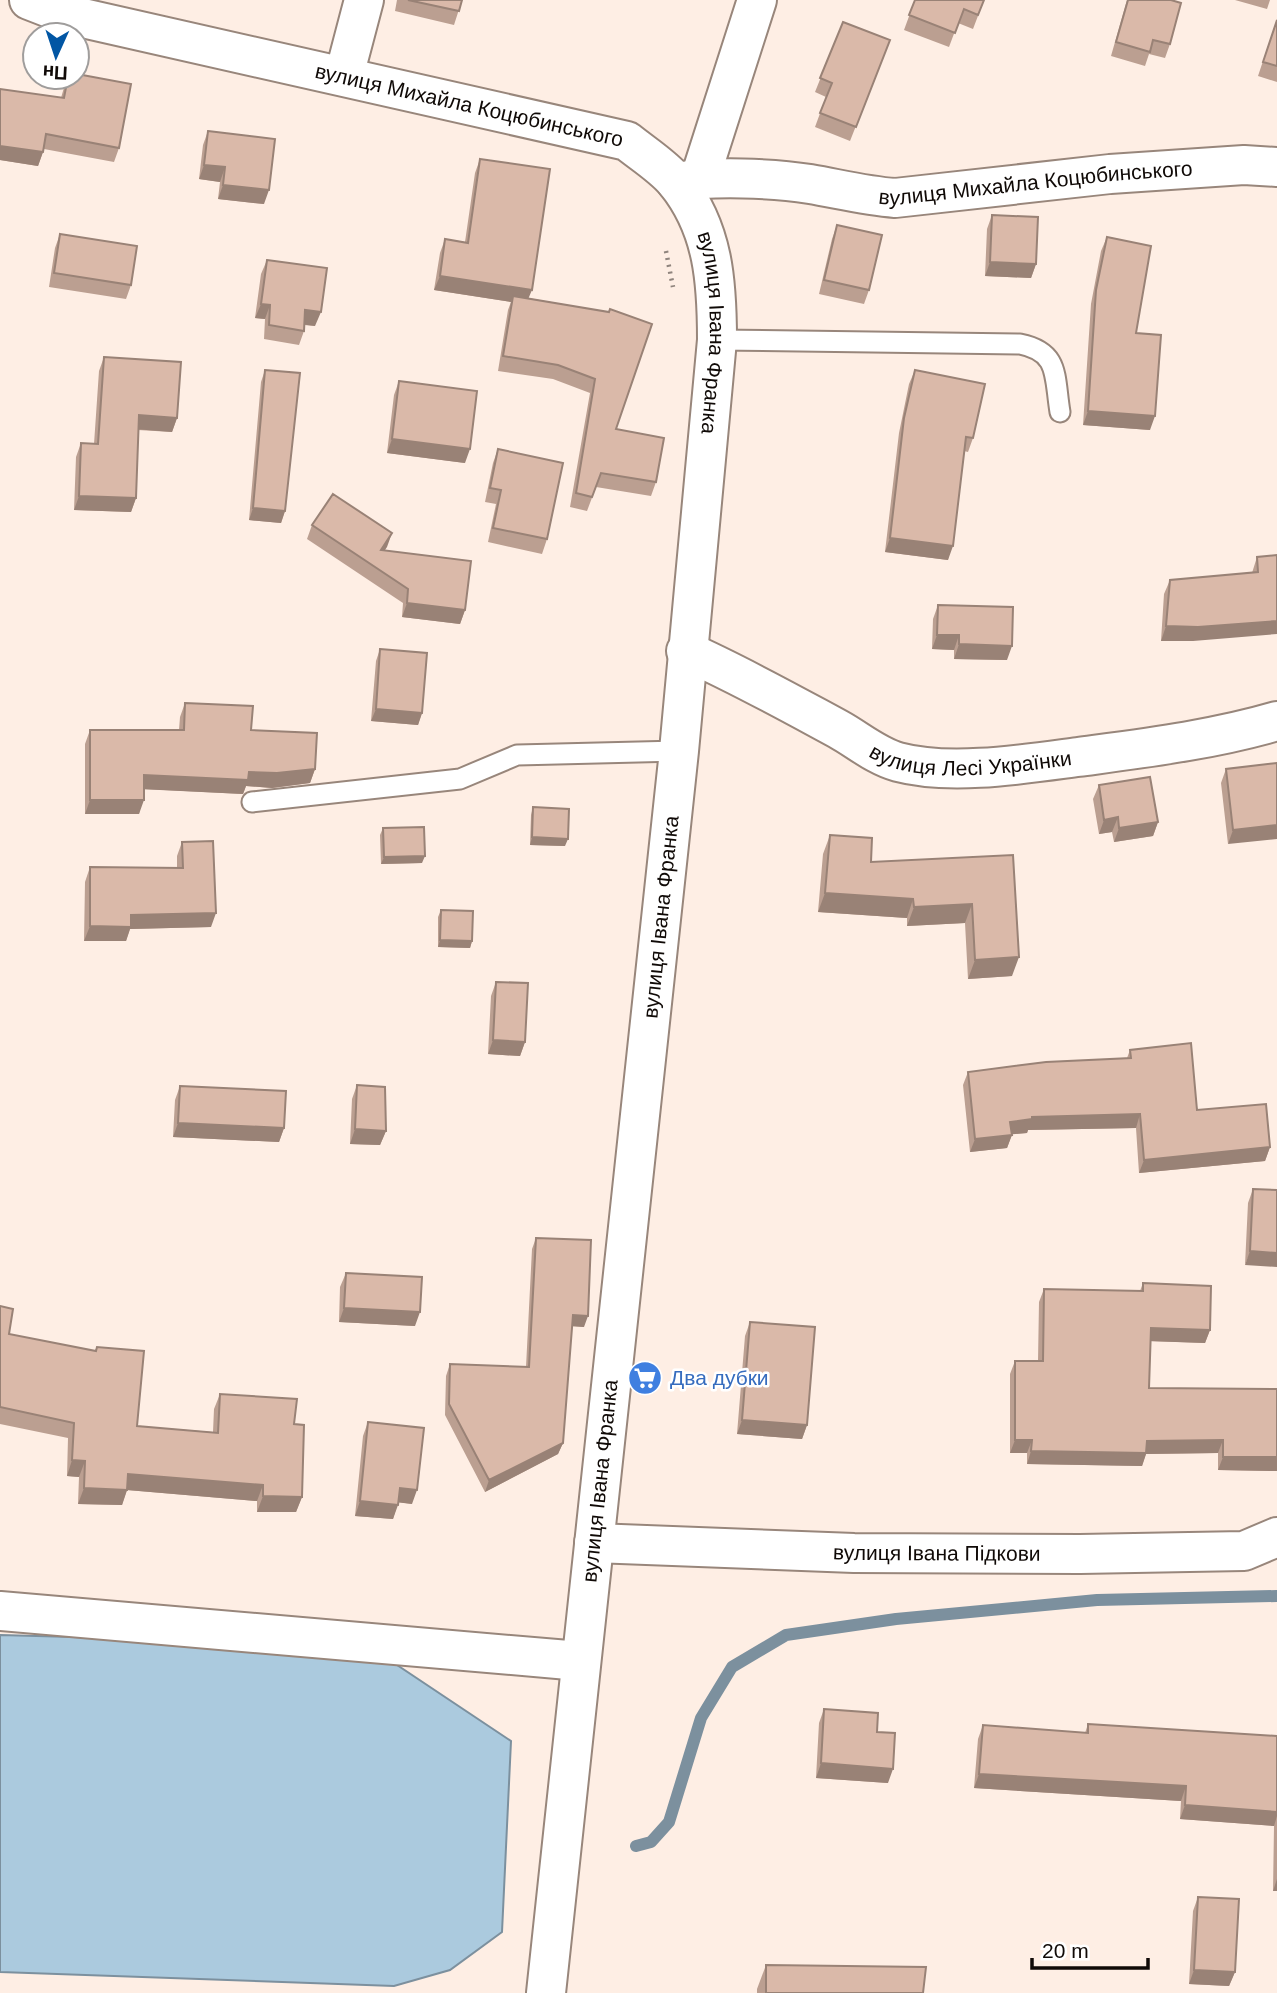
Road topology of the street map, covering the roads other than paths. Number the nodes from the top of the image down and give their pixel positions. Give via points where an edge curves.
1 (29, 0) edge
2 (364, 0) edge
3 (757, 0) edge
4 (344, 76) junction
5 (1277, 167) edge
6 (688, 180) junction
7 (718, 340) junction
8 (1060, 412) dead end
9 (686, 651) junction
10 (1277, 721) edge
11 (679, 751) junction
12 (252, 802) dead end
13 (1277, 1537) edge
14 (594, 1543) junction
15 (0, 1611) edge
16 (580, 1661) junction
17 (546, 1993) edge

1 - 4 street, вулиця Михайла Коцюбинського via 65,14
2 - 4 street
3 - 6 street
4 - 6 street, вулиця Михайла Коцюбинського via 627,141
5 - 6 street, вулиця Михайла Коцюбинського via 1110,174 895,198 809,184
6 - 7 street, вулиця Івана Франка via 715,274
7 - 8 lane via 1020,344 1040,348 1050,360
7 - 9 street, вулиця Івана Франка
9 - 10 street, вулиця Лесі Українки via 899,762 982,768 1060,760 1161,746
9 - 11 street, вулиця Івана Франка
11 - 12 lane via 517,755 460,779
11 - 14 street, вулиця Івана Франка
13 - 14 street, вулиця Івана Підкови via 1244,1551 1068,1554 854,1553
14 - 16 street, вулиця Івана Франка
15 - 16 street
16 - 17 street, вулиця Івана Франка

